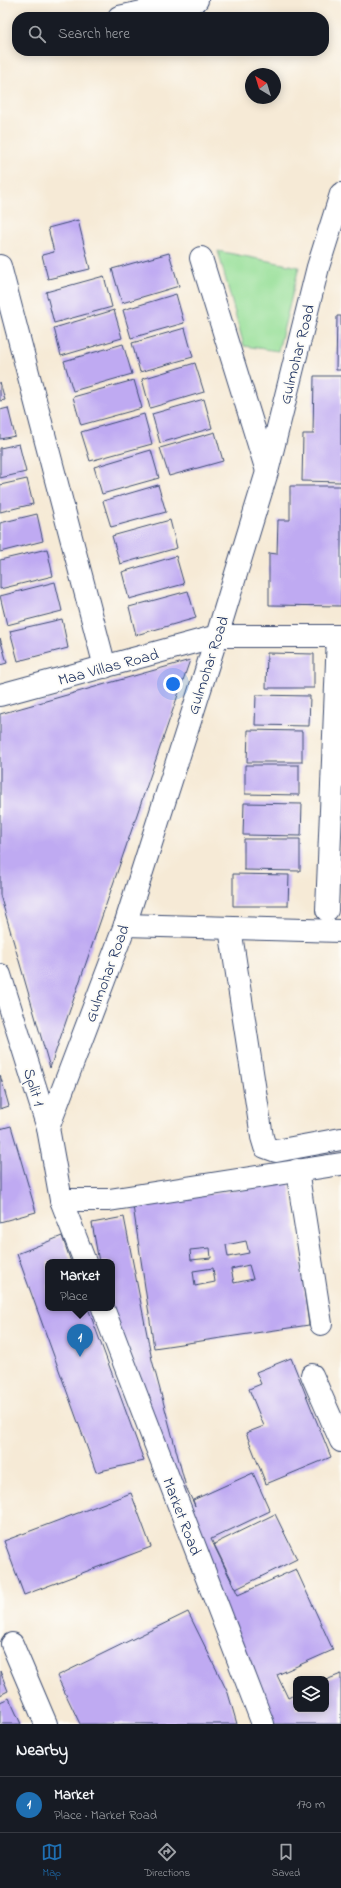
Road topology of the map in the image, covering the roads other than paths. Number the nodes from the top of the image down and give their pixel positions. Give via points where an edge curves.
1 (197, 0) edge
2 (142, 12) edge
3 (341, 194) edge
4 (334, 242) edge
5 (201, 258) dead end
6 (0, 266) edge
7 (267, 472) junction
8 (216, 636) junction
9 (339, 636) edge
10 (105, 667) junction
11 (0, 695) edge
12 (327, 910) dead end
13 (125, 925) junction
14 (230, 928) junction
15 (341, 931) edge
16 (0, 975) edge
17 (48, 1128) junction
18 (341, 1140) edge
19 (341, 1164) edge
20 (297, 1170) junction
21 (61, 1200) junction
22 (84, 1259) edge
23 (104, 1311) edge
24 (321, 1324) dead end
25 (312, 1375) dead end
26 (341, 1441) edge
27 (12, 1644) dead end
28 (46, 1724) edge
29 (263, 1724) edge

1 - 2 street
3 - 4 street, Gulmohar Road
4 - 7 street, Gulmohar Road via 318,267
5 - 7 street
6 - 10 street
7 - 8 street, Gulmohar Road
8 - 9 street, Maa Villas Road
8 - 10 street, Maa Villas Road
8 - 13 street, Gulmohar Road
9 - 12 street
10 - 11 street, Maa Villas Road
13 - 14 street
13 - 17 street, Gulmohar Road
14 - 15 street
14 - 18 street via 265,1147 276,1151
16 - 17 street, Split 1
17 - 21 street, Split 1
19 - 20 street
20 - 21 street via 210,1186 109,1200
20 - 24 street
21 - 22 street
23 - 29 street, Market Road
25 - 26 street
27 - 28 street

